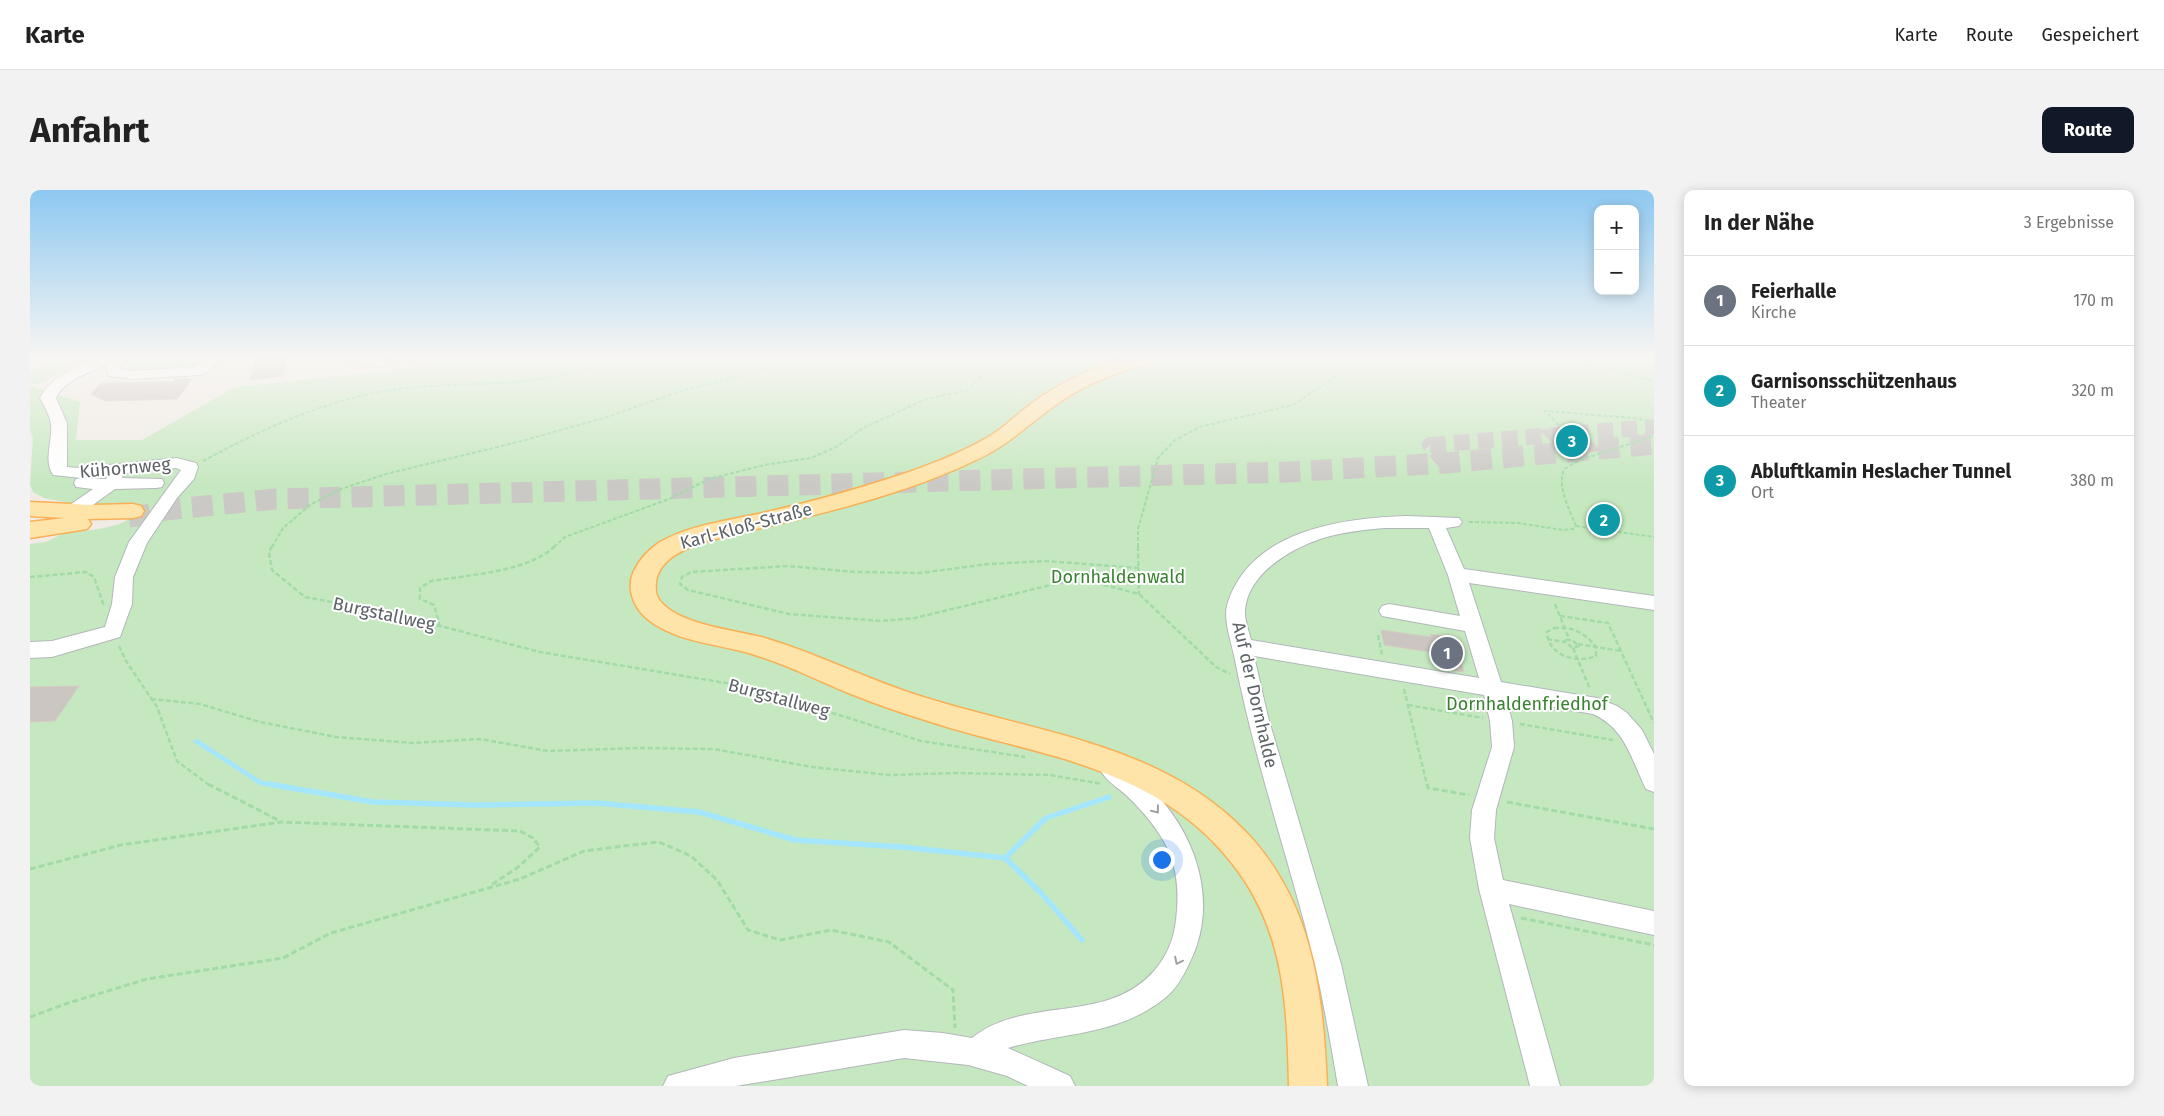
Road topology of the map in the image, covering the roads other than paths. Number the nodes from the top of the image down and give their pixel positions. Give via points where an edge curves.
1 (49, 400) edge
2 (1050, 400) edge
3 (59, 472) junction
4 (114, 480) junction
5 (156, 482) dead end
6 (30, 498) edge
7 (39, 510) edge
8 (73, 511) junction
9 (30, 530) edge
10 (1457, 575) junction
11 (1654, 603) edge
12 (1389, 611) dead end
13 (1473, 625) junction
14 (1241, 646) junction
15 (30, 650) edge
16 (1493, 689) junction
17 (1092, 756) junction
18 (1654, 782) edge
19 (1492, 889) junction
20 (1654, 924) edge
21 (966, 1051) junction
22 (1550, 1085) edge
23 (678, 1086) edge
24 (1060, 1086) edge
25 (1308, 1086) edge
26 (1352, 1086) edge

1 - 3 street, Kühornweg via 59,423
2 - 17 main road, Karl-Kloß-Straße via 1003,437 946,464 878,490 677,543 656,557 648,567 644,595 656,613 671,622 763,647 880,694 941,714
3 - 4 street via 56,478 63,482
3 - 15 street, Kühornweg via 177,463 190,467 188,475 138,542 124,576 122,604 113,632 52,649
4 - 5 street
4 - 8 street
6 - 7 main road
7 - 8 main road
8 - 9 main road via 131,514
10 - 11 street
10 - 13 street
10 - 14 street, Auf der Dornhalde via 1440,532 1444,522 1365,524 1316,532 1263,562 1248,578 1239,594 1235,611
12 - 13 street
13 - 16 street
14 - 16 street
14 - 26 street, Auf der Dornhalde via 1328,964
16 - 18 street via 1597,706 1614,713 1624,720 1638,744
16 - 19 street via 1503,747 1484,810 1482,838
17 -> 21 street via 1138,790 1167,825 1182,854 1192,888 1183,950 1166,981 1120,1010 1078,1022 1019,1029
17 - 25 main road, Karl-Kloß-Straße via 1149,778 1183,798 1231,839 1269,890 1287,928 1300,970 1306,1013
19 - 20 street
19 - 22 street
21 - 23 street via 904,1044 753,1068
21 - 24 street via 1006,1062

